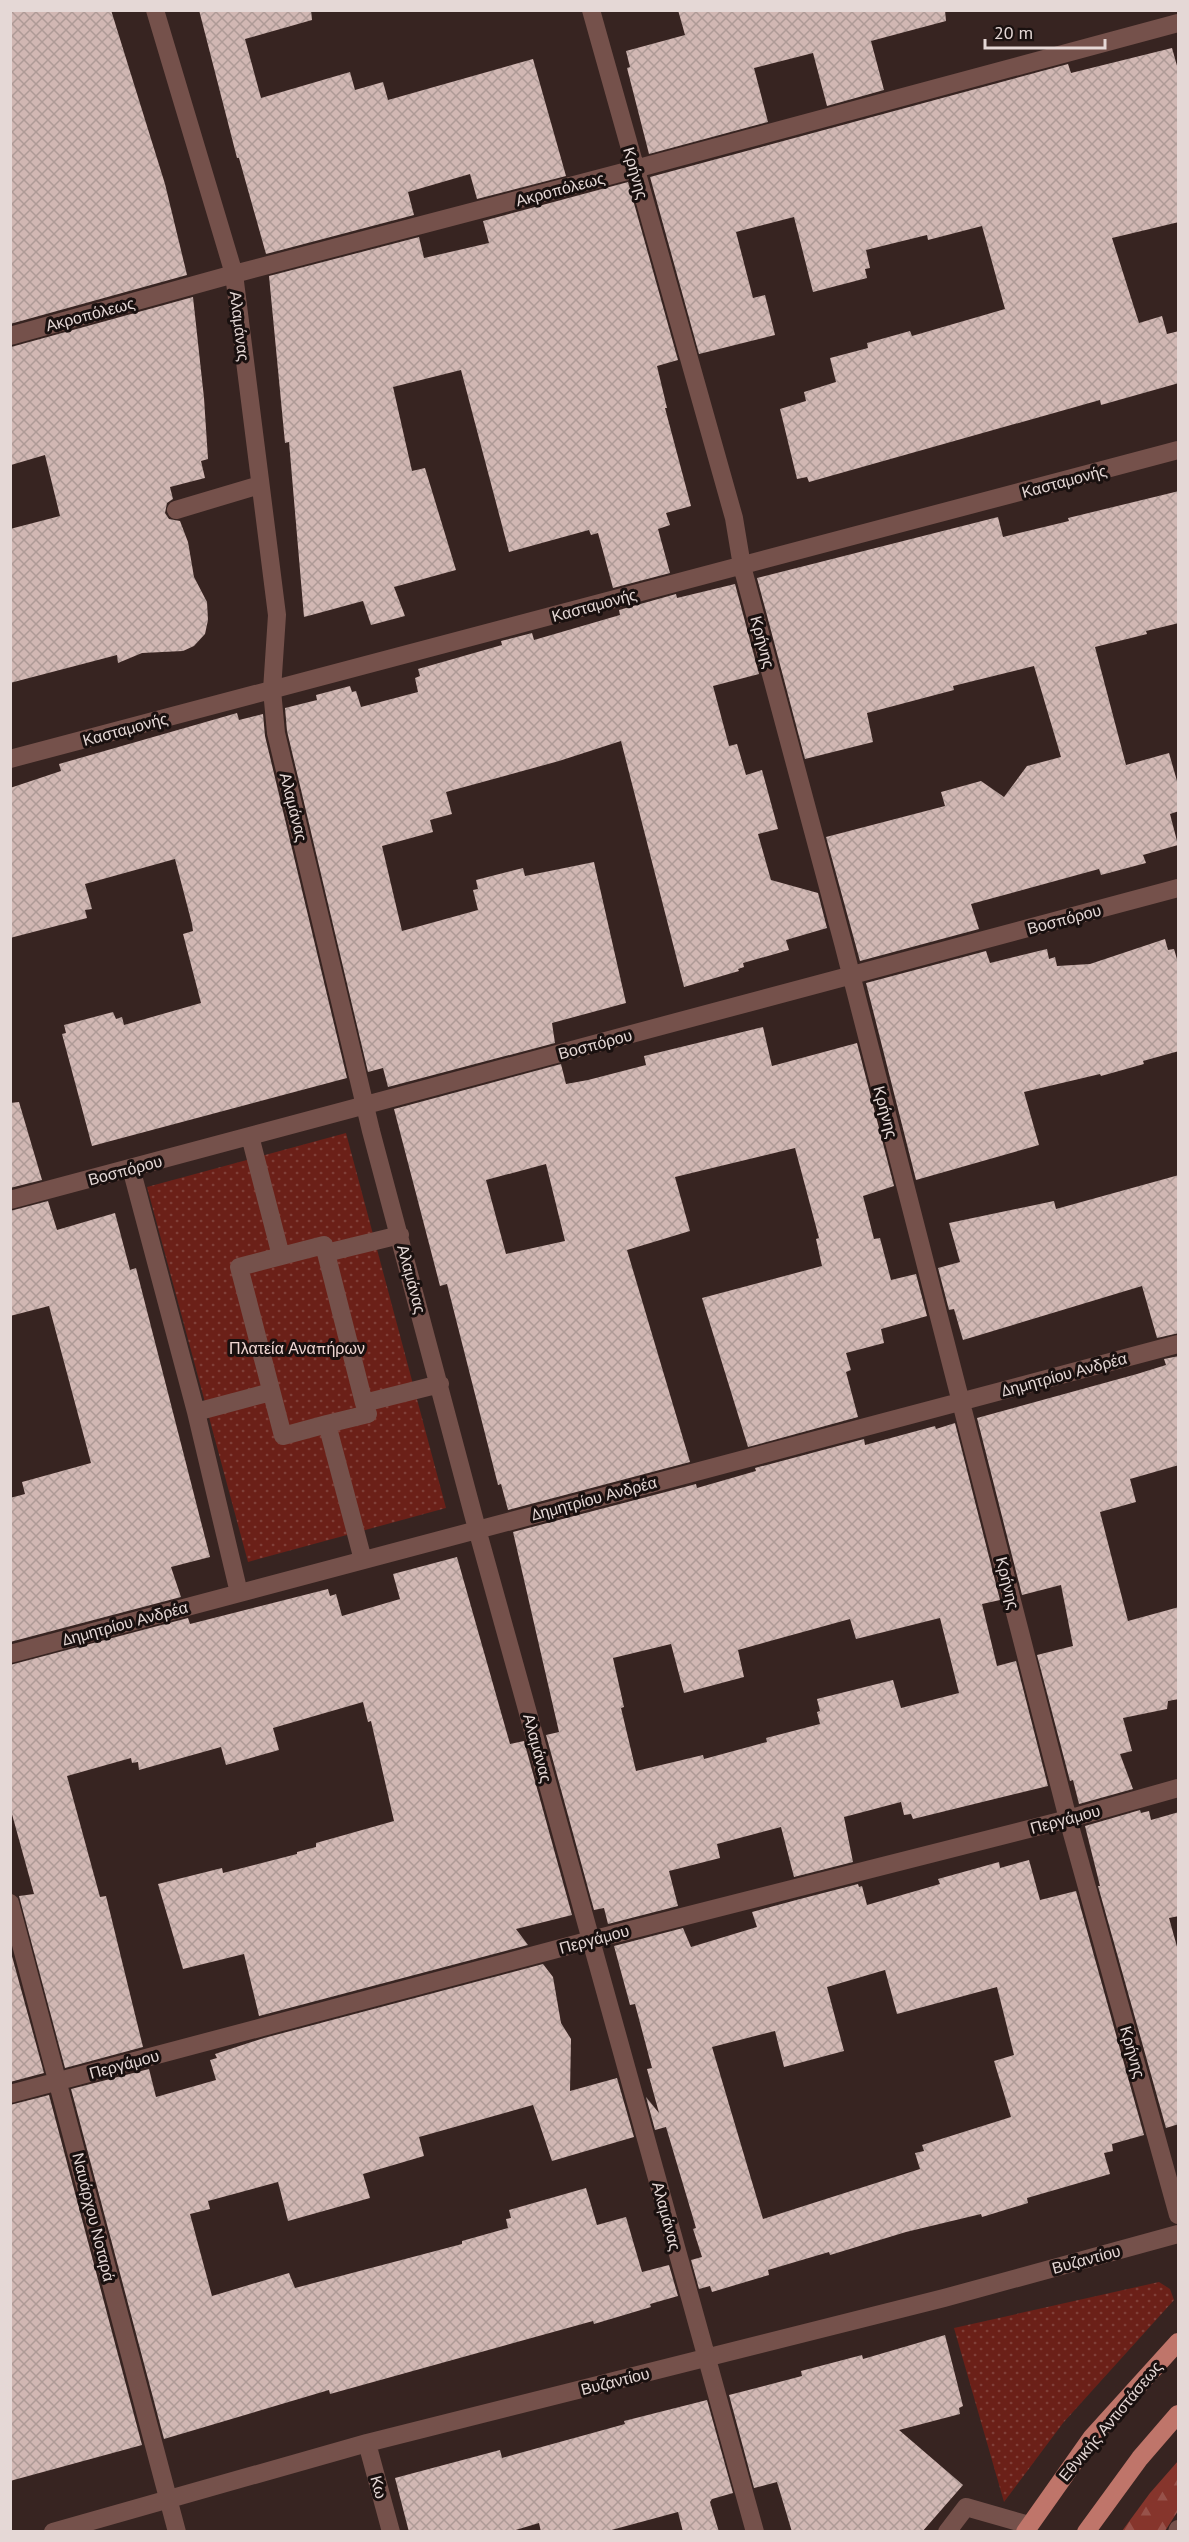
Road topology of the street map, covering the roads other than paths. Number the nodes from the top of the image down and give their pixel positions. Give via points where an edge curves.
1 (156, 10) edge
2 (591, 10) edge
3 (1179, 23) edge
4 (635, 170) junction
5 (234, 274) junction
6 (10, 336) edge
7 (1179, 450) edge
8 (260, 485) junction
9 (177, 510) dead end
10 (742, 566) junction
11 (272, 690) junction
12 (10, 759) edge
13 (1179, 888) edge
14 (851, 976) junction
15 (367, 1105) junction
16 (250, 1136) junction
17 (131, 1168) junction
18 (10, 1200) edge
19 (400, 1234) junction
20 (326, 1254) junction
21 (281, 1256) junction
22 (1179, 1344) edge
23 (440, 1383) junction
24 (271, 1392) junction
25 (961, 1401) junction
26 (364, 1403) junction
27 (196, 1412) junction
28 (327, 1424) junction
29 (477, 1529) junction
30 (363, 1560) junction
31 (239, 1593) junction
32 (10, 1654) edge
33 (1179, 1788) edge
34 (1068, 1819) junction
35 (10, 1903) edge
36 (591, 1940) junction
37 (59, 2082) junction
38 (10, 2094) edge
39 (1179, 2215) edge
40 (1179, 2234) edge
41 (1179, 2342) edge
42 (705, 2358) junction
43 (1179, 2414) edge
44 (367, 2443) junction
45 (169, 2500) junction
46 (1027, 2528) edge
47 (53, 2532) edge
48 (177, 2532) edge
49 (391, 2532) edge
50 (755, 2532) edge
51 (948, 2532) edge
52 (1086, 2532) edge

1 - 5 street, Αλαμάνας
2 - 4 street, Κρήνης
3 - 4 street, Ακροπόλεως
4 - 5 street, Ακροπόλεως
4 - 10 street, Κρήνης via 734,518
5 - 6 street, Ακροπόλεως
5 - 8 street, Αλαμάνας
7 - 10 street, Κασταμονής
8 - 9 street
8 - 11 street, Αλαμάνας via 277,615
10 - 11 street, Κασταμονής
10 - 14 street, Κρήνης
11 - 12 street, Κασταμονής
11 - 15 street, Αλαμάνας via 276,733
13 - 14 street, Βοσπόρου
14 - 15 street, Βοσπόρου
14 - 25 street, Κρήνης
15 - 16 street, Βοσπόρου
15 - 19 street, Αλαμάνας
16 - 17 street, Βοσπόρου
16 - 21 street
17 - 18 street, Βοσπόρου
17 - 27 street
19 - 20 street
19 - 23 street, Αλαμάνας
20 - 21 street via 324,1245
20 - 26 street
21 - 24 street via 239,1267
22 - 25 street, Δημητρίου Ανδρέα
23 - 26 street
23 - 29 street, Αλαμάνας
24 - 27 street
24 - 28 street via 283,1436
25 - 29 street, Δημητρίου Ανδρέα
25 - 34 street, Κρήνης
26 - 28 street via 368,1414
27 - 31 street
28 - 30 street
29 - 30 street, Δημητρίου Ανδρέα
29 - 36 street, Αλαμάνας
30 - 31 street, Δημητρίου Ανδρέα
31 - 32 street, Δημητρίου Ανδρέα
33 - 34 street, Περγάμου
34 - 36 street, Περγάμου
34 - 39 street, Κρήνης
35 - 37 street, Ναυάρχου Νοταρά
36 - 37 street, Περγάμου
36 - 42 street, Αλαμάνας
37 - 38 street, Περγάμου
37 - 45 street, Ναυάρχου Νοταρά
40 - 42 street, Βυζαντίου
41 - 46 main road, Εθνικής Αντιστάσεως via 1092,2437
42 - 44 street, Βυζαντίου
42 - 50 street, Αλαμάνας
43 - 52 main road via 1140,2458
44 - 45 street, Βυζαντίου
44 - 49 street, Κω
45 - 47 street, Βυζαντίου
45 - 48 street, Ναυάρχου Νοταρά
46 - 51 street via 966,2507

